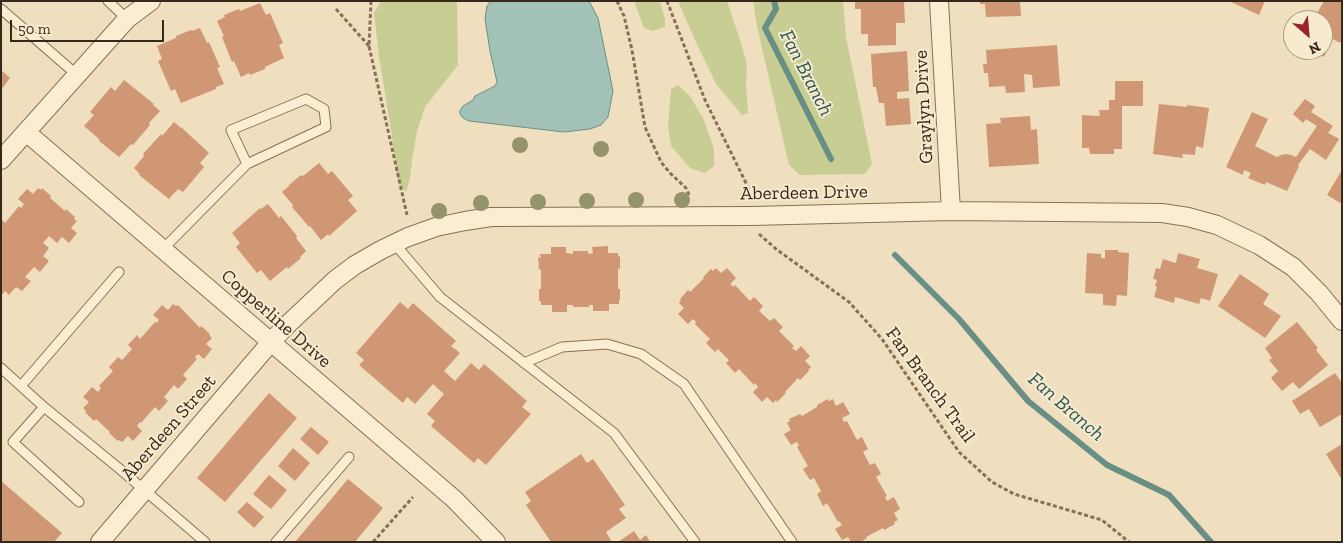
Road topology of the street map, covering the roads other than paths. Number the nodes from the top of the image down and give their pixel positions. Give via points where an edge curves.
1 (108, 1) edge
2 (150, 1) edge
3 (939, 1) edge
4 (1, 9) edge
5 (127, 19) junction
6 (77, 75) junction
7 (26, 132) junction
8 (1, 160) edge
9 (247, 164) junction
10 (951, 211) junction
11 (394, 244) junction
12 (162, 249) junction
13 (119, 272) dead end
14 (1342, 321) edge
15 (270, 342) junction
16 (524, 363) junction
17 (1, 368) edge
18 (21, 386) junction
19 (44, 407) junction
20 (349, 457) dead end
21 (144, 490) junction
22 (79, 502) dead end
23 (100, 542) edge
24 (205, 542) edge
25 (276, 542) edge
26 (496, 542) edge
27 (695, 542) edge
28 (792, 542) edge

1 - 5 lane
2 - 5 street
3 - 10 street, Graylyn Drive
4 - 6 lane
5 - 6 street
6 - 7 street
7 - 8 street
7 - 12 street, Copperline Drive
9 - 9 lane via 326,127 324,109 306,98 231,130
9 - 12 lane
10 - 11 street, Aberdeen Drive via 491,217 436,227
10 - 14 street, Aberdeen Drive via 1162,213 1217,225 1259,244 1293,267
11 - 15 street, Aberdeen Drive via 335,280
11 - 16 lane via 440,297
12 - 15 street, Copperline Drive
13 - 18 lane
15 - 21 street, Aberdeen Street
15 - 26 street, Copperline Drive via 454,499
16 - 27 lane via 614,434
16 - 28 lane via 571,346 607,344 641,354 684,384
17 - 18 lane
18 - 19 lane
19 - 21 lane
19 - 22 lane via 12,442
20 - 25 lane
21 - 23 street, Aberdeen Street
21 - 24 lane

